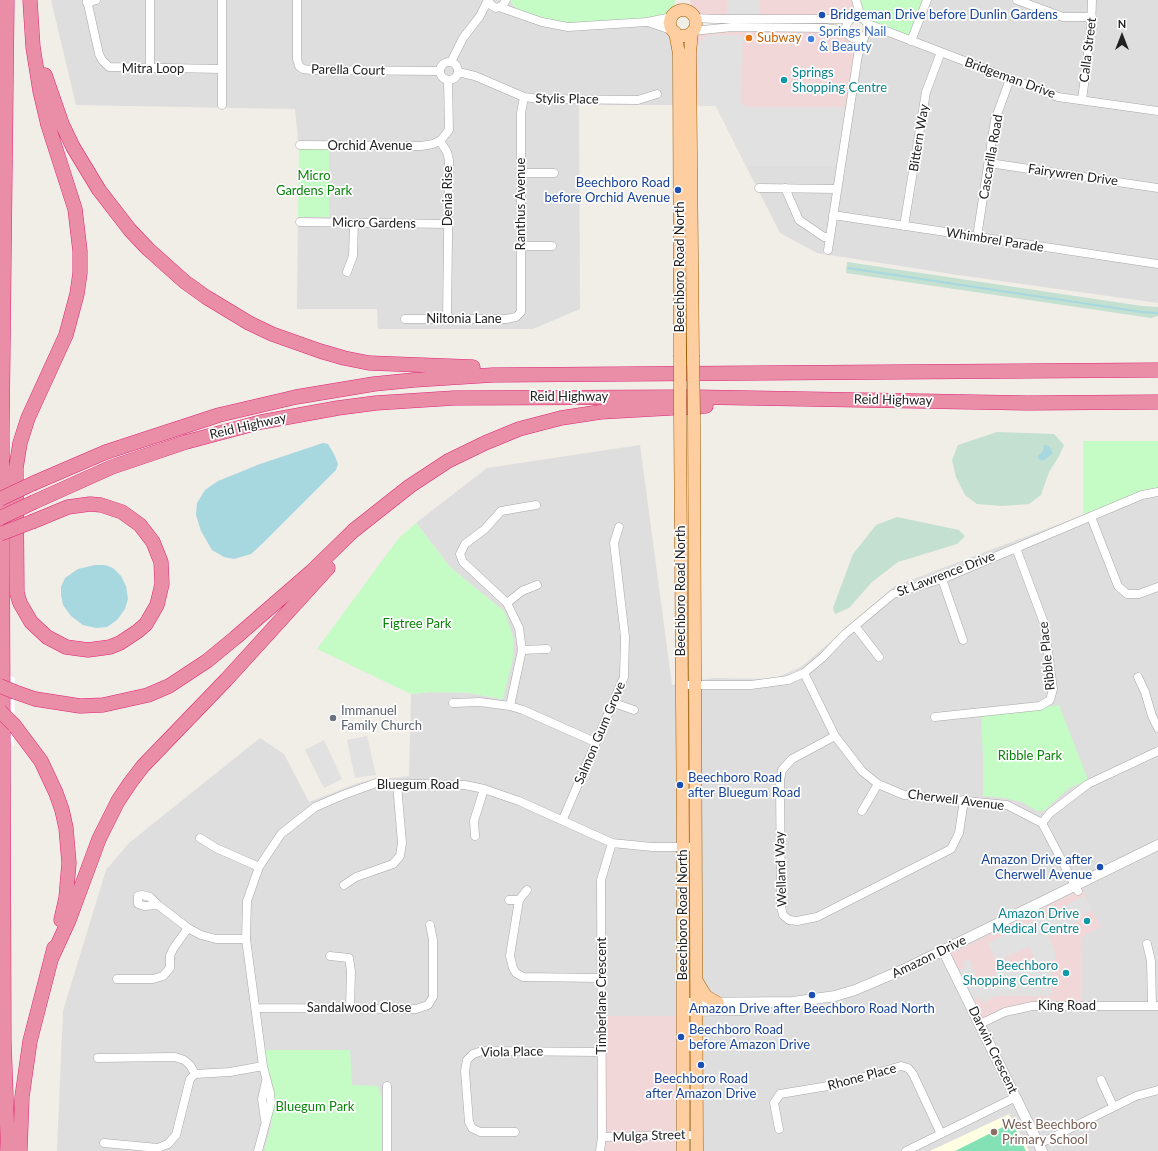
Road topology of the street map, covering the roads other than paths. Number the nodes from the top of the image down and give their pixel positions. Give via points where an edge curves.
1 (7, 0) edge
2 (96, 0) edge
3 (150, 0) edge
4 (222, 0) edge
5 (297, 0) edge
6 (488, 0) edge
7 (506, 0) edge
8 (509, 0) edge
9 (676, 0) edge
10 (690, 0) edge
11 (856, 0) edge
12 (927, 0) edge
13 (1017, 0) edge
14 (1092, 0) edge
15 (30, 1) edge
16 (87, 1) edge
17 (498, 8) junction
18 (521, 14) junction
19 (674, 15) junction
20 (480, 16) junction
21 (694, 16) junction
22 (1092, 17) junction
23 (855, 18) junction
24 (719, 19) junction
25 (648, 22) junction
26 (868, 24) junction
27 (732, 27) junction
28 (674, 31) junction
29 (692, 32) junction
30 (850, 34) junction
31 (866, 34) junction
32 (889, 34) junction
33 (911, 41) junction
34 (941, 52) junction
35 (858, 55) junction
36 (451, 62) junction
37 (150, 69) junction
38 (222, 69) junction
39 (440, 71) junction
40 (458, 72) junction
41 (1010, 79) junction
42 (448, 80) junction
43 (657, 94) dead end
44 (524, 97) junction
45 (1082, 100) junction
46 (222, 105) dead end
47 (1158, 111) edge
48 (440, 141) junction
49 (300, 146) dead end
50 (989, 163) junction
51 (521, 173) junction
52 (554, 173) dead end
53 (759, 188) dead end
54 (785, 188) junction
55 (1158, 188) edge
56 (837, 189) junction
57 (833, 216) junction
58 (300, 222) dead end
59 (354, 223) junction
60 (448, 224) junction
61 (904, 226) junction
62 (977, 237) junction
63 (830, 238) junction
64 (522, 246) junction
65 (552, 246) dead end
66 (828, 250) dead end
67 (1158, 264) edge
68 (347, 272) dead end
69 (521, 312) joint
70 (405, 319) dead end
71 (447, 319) junction
72 (1158, 370) edge
73 (625, 375) junction
74 (957, 402) junction
75 (1158, 402) edge
76 (34, 481) junction
77 (0, 492) edge
78 (1158, 492) edge
79 (0, 499) edge
80 (536, 505) dead end
81 (382, 508) junction
82 (1091, 517) junction
83 (0, 518) edge
84 (619, 527) dead end
85 (0, 534) edge
86 (1016, 548) junction
87 (942, 579) junction
88 (537, 585) dead end
89 (1158, 587) edge
90 (507, 603) junction
91 (855, 626) junction
92 (963, 640) dead end
93 (547, 649) dead end
94 (522, 650) junction
95 (879, 657) dead end
96 (804, 673) junction
97 (1138, 677) dead end
98 (688, 685) junction
99 (0, 686) edge
100 (614, 702) junction
101 (453, 703) dead end
102 (510, 706) junction
103 (634, 710) dead end
104 (0, 711) edge
105 (935, 717) dead end
106 (1158, 728) edge
107 (835, 736) junction
108 (595, 742) junction
109 (1158, 751) edge
110 (397, 784) junction
111 (878, 784) junction
112 (484, 789) junction
113 (964, 800) junction
114 (862, 811) dead end
115 (563, 819) junction
116 (1042, 823) junction
117 (475, 836) dead end
118 (200, 838) dead end
119 (612, 843) junction
120 (1158, 845) edge
121 (689, 847) junction
122 (1158, 851) edge
123 (259, 867) junction
124 (344, 885) dead end
125 (1077, 888) junction
126 (527, 890) dead end
127 (509, 900) dead end
128 (519, 900) junction
129 (158, 905) dead end
130 (430, 925) dead end
131 (188, 928) junction
132 (246, 939) junction
133 (1147, 944) dead end
134 (945, 953) junction
135 (330, 956) dead end
136 (52, 957) junction
137 (602, 978) junction
138 (696, 978) junction
139 (117, 979) dead end
140 (718, 1003) junction
141 (1155, 1006) edge
142 (683, 1007) junction
143 (696, 1007) junction
144 (256, 1008) junction
145 (350, 1008) junction
146 (980, 1024) junction
147 (602, 1052) junction
148 (98, 1058) dead end
149 (263, 1066) junction
150 (195, 1074) junction
151 (1101, 1080) dead end
152 (387, 1086) dead end
153 (1158, 1090) edge
154 (1016, 1097) junction
155 (1113, 1106) junction
156 (779, 1129) dead end
157 (515, 1132) dead end
158 (941, 1134) junction
159 (683, 1135) junction
160 (697, 1135) junction
161 (602, 1137) junction
162 (104, 1143) dead end
163 (1040, 1147) edge
164 (8, 1151) edge
165 (20, 1151) edge
166 (258, 1151) edge
167 (387, 1151) edge
168 (600, 1151) edge
169 (683, 1151) edge
170 (697, 1151) edge
171 (906, 1151) edge

1 - 164 highway via 2,457 4,1042
2 - 16 street
3 - 37 street
4 - 38 street
5 - 39 street, Parella Court via 297,59 303,69
6 - 17 street via 491,5
6 - 20 street
7 - 17 street
8 - 18 street
9 - 19 main road
10 - 21 main road
11 - 23 street
12 - 33 street
13 - 22 street via 1063,17
14 - 22 street, Calla Street
15 - 73 highway via 39,52 53,100 73,147 99,190 148,249 186,282 227,311 296,343 369,363
15 - 85 highway, bridge via 33,47 40,91 75,209 79,230 80,266 77,294 66,335 28,418 20,443 16,468 17,593 31,622 47,637 66,647 88,650 110,647 125,641 138,632 154,610 162,584 158,552 140,524 122,512 101,505 68,507 34,521
16 - 37 street, Mitra Loop via 99,54 105,65 115,69
17 - 18 street
17 - 20 street
18 - 25 street via 542,22 568,27
19 - 21 main road via 686,10
19 - 25 street
19 - 28 main road via 671,24
20 - 36 street via 463,38
21 - 24 street
21 - 29 main road via 696,25
22 - 45 street, Calla Street
23 - 24 street
23 - 26 street
23 - 30 street via 847,25
24 - 27 street
25 - 28 street
26 - 31 street
26 - 32 street, Bridgeman Drive
27 - 29 street
27 - 30 street via 826,28
28 - 29 main road via 685,35
28 - 98 main road, Beechboro Road North, bridge via 679,54 680,415
29 - 98 main road, Beechboro Road North, bridge via 690,53 694,415
30 - 31 street via 859,38
30 - 35 street
31 - 32 street, Bridgeman Drive
31 - 35 street
32 - 33 street, Bridgeman Drive
33 - 34 street, Bridgeman Drive
34 - 41 street, Bridgeman Drive
34 - 61 street, Bittern Way via 926,92
35 - 56 street
36 - 39 street via 444,64
36 - 40 street
37 - 38 street, Mitra Loop
38 - 46 street
39 - 42 street via 442,77
40 - 42 street via 455,77
40 - 44 street, Stylis Place via 475,76
41 - 45 street, Bridgeman Drive via 1058,97
41 - 50 street, Cascarilla Road via 995,120
42 - 48 street via 449,126
43 - 44 street, Stylis Place via 638,100 556,100
44 - 51 street, Ranthus Avenue via 521,113
45 - 47 street, Bridgeman Drive
48 - 49 street, Orchid Avenue via 421,146
48 - 60 street, Denia Rise via 449,160
50 - 55 street, Fairywren Drive
50 - 62 street, Cascarilla Road
51 - 52 street
51 - 64 street, Ranthus Avenue
53 - 54 street
54 - 56 street
54 - 63 street via 799,220 824,238
56 - 57 street
57 - 61 street, Whimbrel Parade
57 - 63 street
58 - 59 street, Micro Gardens
59 - 60 street, Micro Gardens
59 - 68 street via 353,256
60 - 71 street, Denia Rise
61 - 62 street, Whimbrel Parade
62 - 67 street, Whimbrel Parade
63 - 66 street
64 - 65 street
64 - 69 street, Ranthus Avenue
69 - 71 street, Niltonia Lane via 516,317 506,319
70 - 71 street, Niltonia Lane
72 - 73 highway, Reid Highway
73 - 76 highway, Reid Highway via 453,377 335,390 211,417 143,438
74 - 75 highway, Reid Highway
74 - 81 highway via 889,400 756,403 600,412 561,418 519,429 448,461
74 - 83 highway, Reid Highway, bridge via 671,397 454,398 376,403 261,422 186,442 112,467
76 - 77 highway
76 - 79 highway, bridge
78 - 82 street, St Lawrence Drive via 1142,495
80 - 90 street via 501,511 490,524 465,544 460,554 464,562
81 - 99 highway, bridge via 235,638 189,674 169,686 148,695 103,705 57,704
81 - 136 highway via 130,783 99,839 69,920
82 - 86 street, St Lawrence Drive
82 - 89 street via 1118,586 1127,594 1139,594
84 - 100 street, Salmon Gum Grove via 614,543 626,659 624,677
86 - 87 street, St Lawrence Drive
86 - 105 street, Ribble Place via 1044,623 1053,689 1050,700 1040,706
87 - 91 street, St Lawrence Drive via 893,594
87 - 92 street
88 - 90 street via 522,591
90 - 94 street via 519,628
91 - 95 street
91 - 96 street, St Lawrence Drive
93 - 94 street
94 - 102 street
96 - 98 street, St Lawrence Drive via 771,684
96 - 107 street, Cherwell Avenue
97 - 106 street
98 - 121 main road, Beechboro Road North
100 - 103 street
100 - 108 street, Salmon Gum Grove
101 - 102 street via 480,702
102 - 108 street
104 - 136 highway, bridge via 32,746 56,793 66,828 68,881
107 - 111 street, Cherwell Avenue via 862,771
107 - 113 street, Welland Way via 792,759 782,770 781,907 783,915 789,920 817,917 950,849 959,833
108 - 115 street, Salmon Gum Grove
109 - 116 street via 1088,784 1050,813
110 - 112 street, Bluegum Road via 465,785
110 - 123 street, Bluegum Road via 376,783 315,807 281,834
110 - 124 street via 402,843 400,856 393,864 356,877
111 - 113 street, Cherwell Avenue via 904,795
111 - 114 street
112 - 115 street, Bluegum Road
112 - 117 street via 474,821
113 - 116 street, Cherwell Avenue via 1007,805
115 - 119 street, Bluegum Road
116 - 125 street
118 - 123 street
119 - 121 street, Bluegum Road
119 - 137 street, Timberlane Crescent via 601,880
120 - 125 street, Amazon Drive
121 - 138 main road, Beechboro Road North
121 - 142 main road, Beechboro Road North
122 - 125 street, Amazon Drive
123 - 132 street, Bluegum Road via 247,901
125 - 134 street, Amazon Drive
126 - 128 street
127 - 128 street
128 - 137 street via 510,956 512,968 516,973 523,977
129 - 131 street
130 - 145 street, Sandalwood Close via 433,940 433,996 428,1005 416,1009
131 - 132 street via 216,939
131 - 139 street via 173,949 170,968 163,976 153,979
132 - 144 street, Bluegum Road
133 - 141 street
134 - 140 street, Amazon Drive via 835,996 793,1002
134 - 143 street, Amazon Drive via 881,986 833,1002 796,1007
134 - 146 street, Darwin Crescent
135 - 145 street via 349,958
136 - 165 highway via 30,1041 22,1097
137 - 147 street, Timberlane Crescent
138 - 140 main road via 706,996
138 - 143 main road, Beechboro Road North
140 - 143 street, Amazon Drive
141 - 146 street, King Road via 1032,1006 1005,1012
142 - 143 street, Amazon Drive
142 - 159 main road, Beechboro Road North
143 - 160 main road, Beechboro Road North
144 - 145 street, Sandalwood Close
144 - 149 street, Bluegum Road
146 - 154 street, Darwin Crescent
147 - 157 street, Viola Place via 482,1051 473,1054 467,1060 465,1071 469,1122 472,1128 480,1132
147 - 161 street, Timberlane Crescent
148 - 150 street via 174,1057 184,1060
149 - 150 street via 230,1072
149 - 166 street, Bluegum Road via 270,1104
150 - 162 street via 190,1079 176,1135 168,1144 158,1148
151 - 155 street
152 - 167 street
153 - 155 street via 1142,1093
154 - 158 street
154 - 163 street, Darwin Crescent
155 - 163 street
156 - 158 street, Rhone Place via 774,1103 780,1094 840,1084 901,1066 908,1068 913,1074
158 - 171 street
159 - 160 street, Mulga Street
159 - 161 street, Mulga Street
159 - 169 main road, Beechboro Road North
160 - 170 main road, Beechboro Road North
161 - 168 street, Timberlane Crescent

